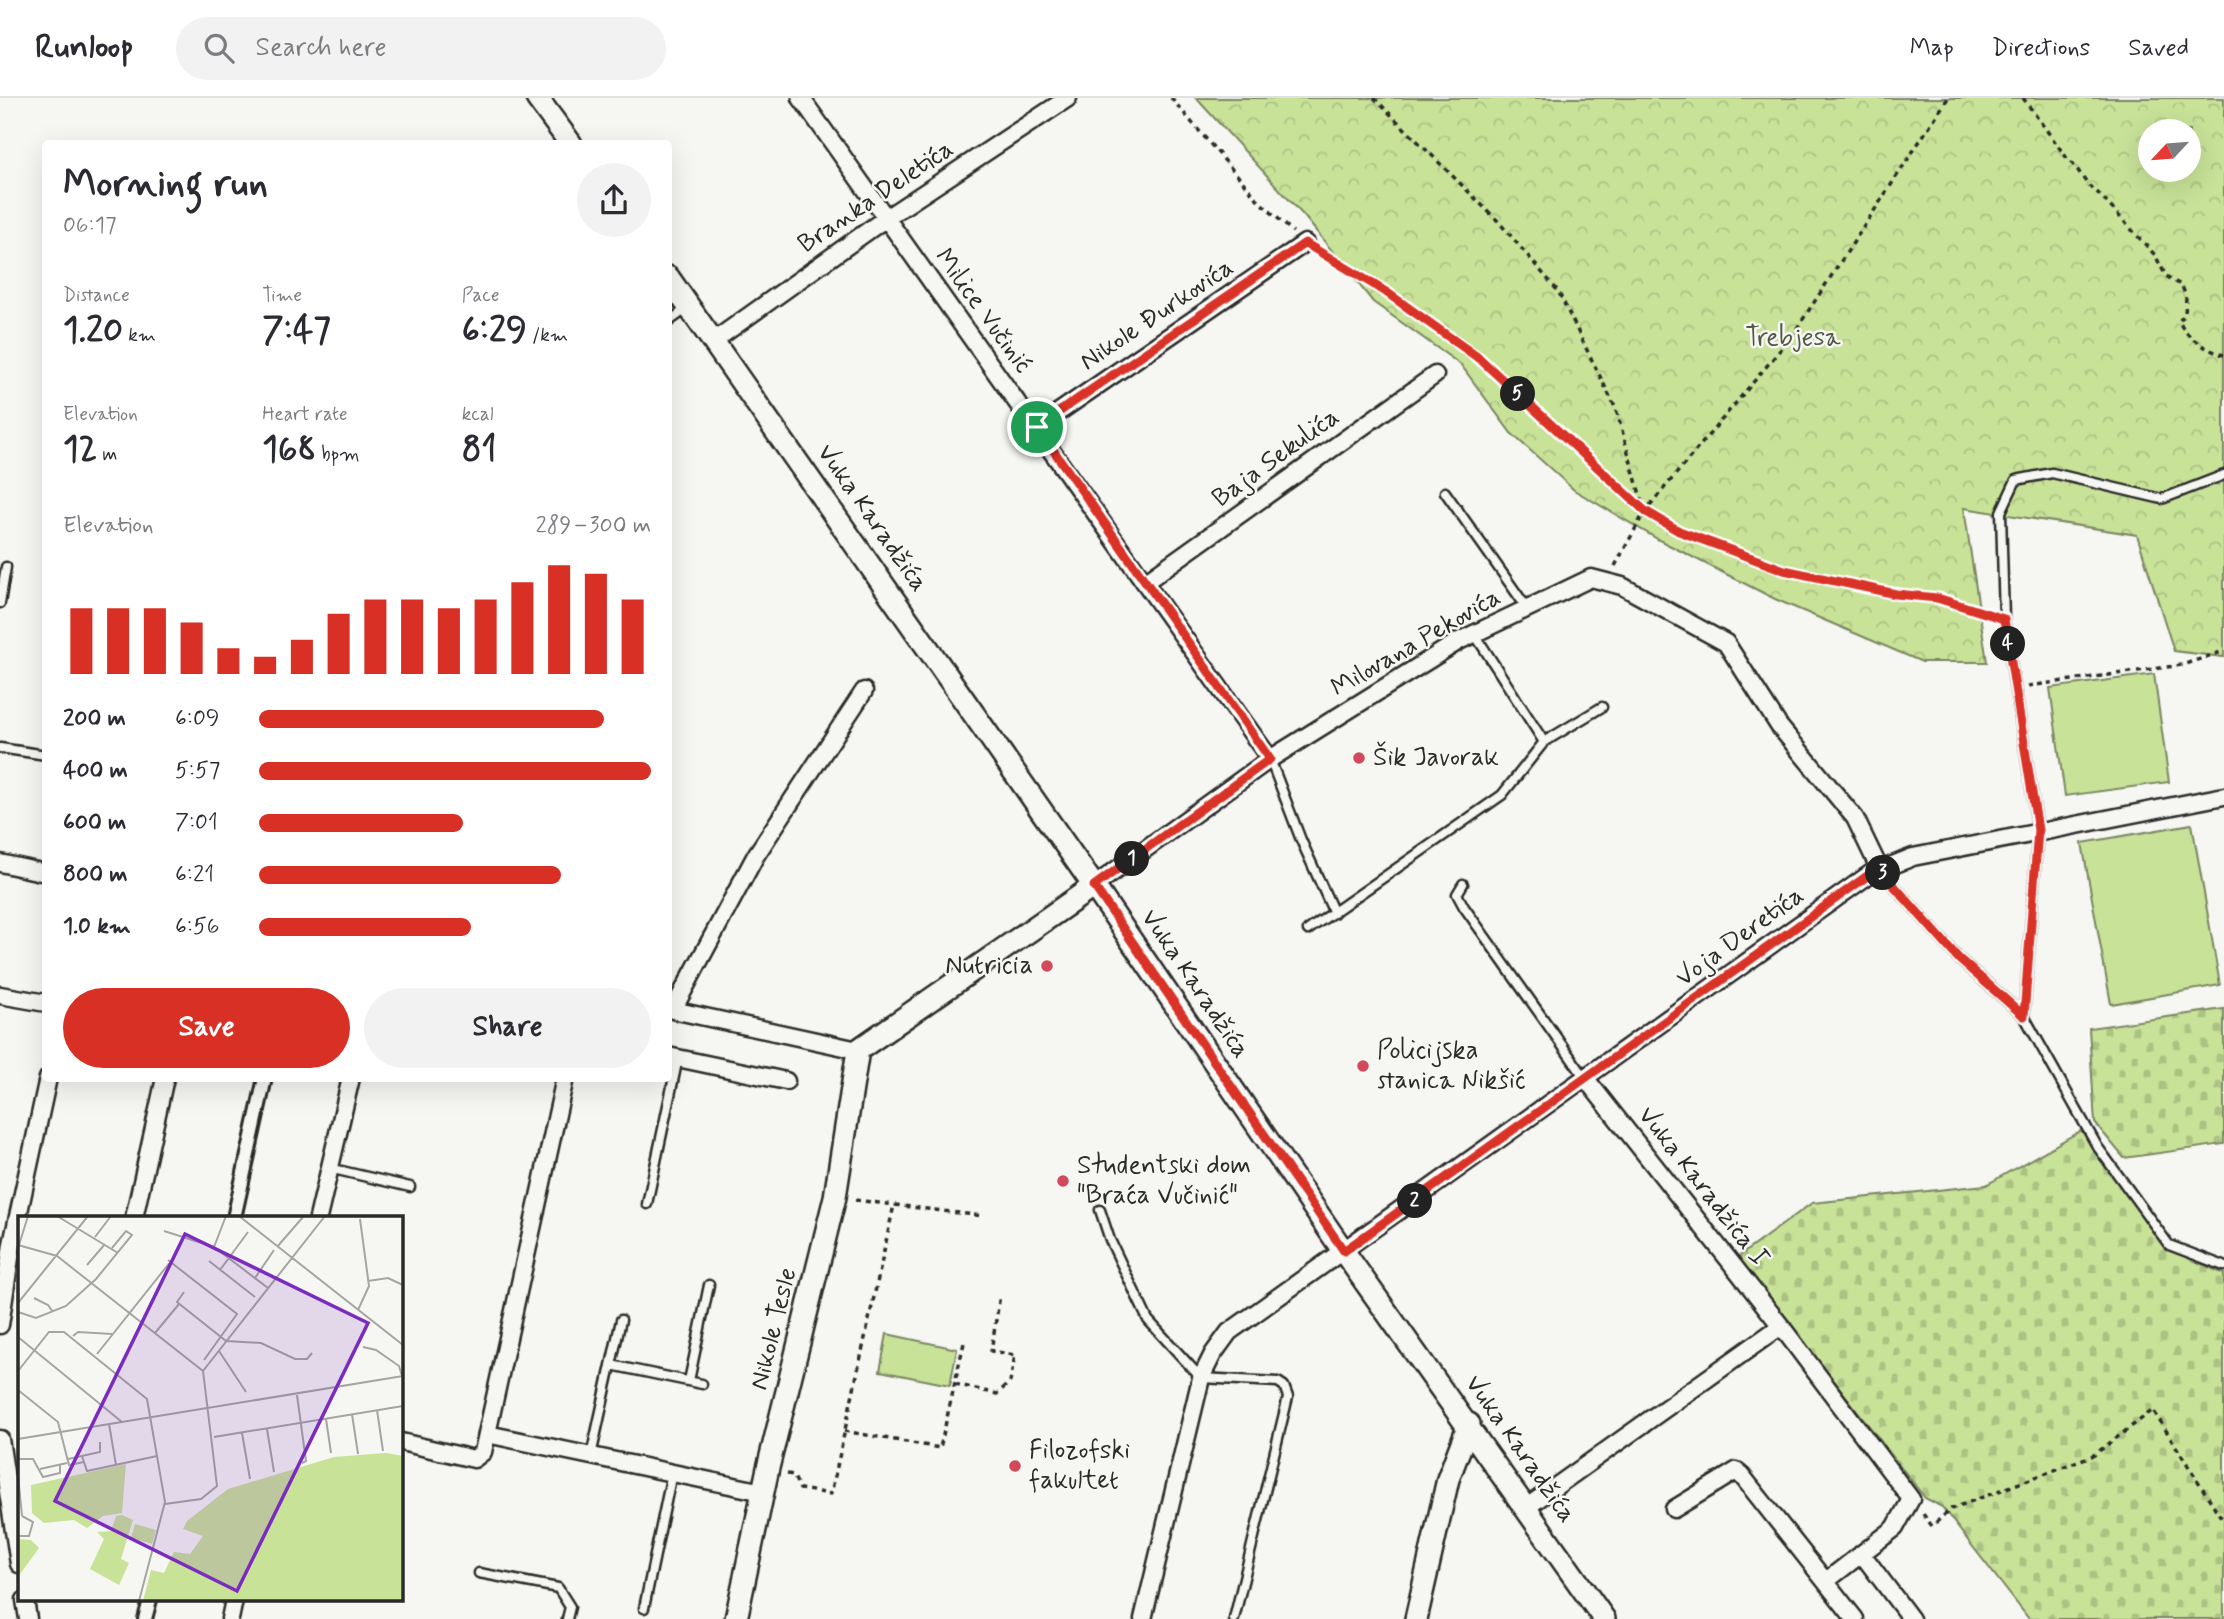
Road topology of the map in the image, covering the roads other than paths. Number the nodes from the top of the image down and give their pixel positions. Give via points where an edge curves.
1 (537, 98) edge
2 (801, 98) edge
3 (1068, 98) edge
4 (568, 140) edge
5 (886, 218) junction
6 (1305, 243) road end
7 (672, 282) edge
8 (690, 306) junction
9 (672, 319) edge
10 (715, 340) junction
11 (1435, 375) dead end
12 (1037, 427) junction
13 (2224, 475) edge
14 (1445, 492) dead end
15 (6, 567) dead end
16 (1145, 582) junction
17 (0, 603) edge
18 (1527, 608) junction
19 (1474, 633) junction
20 (864, 691) dead end
21 (1602, 707) dead end
22 (1544, 742) junction
23 (0, 748) edge
24 (42, 754) edge
25 (1270, 759) junction
26 (2224, 796) edge
27 (2038, 830) junction
28 (0, 863) edge
29 (1880, 870) junction
30 (42, 872) edge
31 (1463, 884) dead end
32 (1094, 886) junction
33 (1334, 913) junction
34 (1308, 930) dead end
35 (0, 995) edge
36 (42, 1002) edge
37 (672, 1007) edge
38 (672, 1009) edge
39 (2024, 1016) junction
40 (858, 1050) junction
41 (673, 1057) edge
42 (1586, 1079) junction
43 (786, 1081) dead end
44 (47, 1082) edge
45 (164, 1082) edge
46 (264, 1082) edge
47 (350, 1082) edge
48 (564, 1082) edge
49 (669, 1082) edge
50 (329, 1168) junction
51 (410, 1187) dead end
52 (647, 1204) dead end
53 (1100, 1210) dead end
54 (134, 1216) edge
55 (234, 1216) edge
56 (318, 1216) edge
57 (10, 1244) edge
58 (1344, 1251) junction
59 (2224, 1266) edge
60 (709, 1285) dead end
61 (621, 1320) dead end
62 (0, 1325) edge
63 (1781, 1326) junction
64 (611, 1365) junction
65 (1201, 1378) junction
66 (689, 1381) junction
67 (702, 1384) dead end
68 (1469, 1424) junction
69 (487, 1434) junction
70 (0, 1439) edge
71 (402, 1442) edge
72 (591, 1456) junction
73 (672, 1473) junction
74 (763, 1492) junction
75 (1527, 1507) junction
76 (1674, 1509) dead end
77 (1862, 1555) junction
78 (18, 1557) edge
79 (479, 1573) dead end
80 (1826, 1581) junction
81 (149, 1602) edge
82 (644, 1608) dead end
83 (145, 1619) edge
84 (567, 1619) edge
85 (736, 1619) edge
86 (1143, 1619) edge
87 (1234, 1619) edge
88 (1416, 1619) edge
89 (1604, 1619) edge
90 (1855, 1619) edge
91 (1911, 1619) edge

1 - 4 street
2 - 5 street, Milice Vučinić
3 - 5 street, Branka Deletića
5 - 10 street, Branka Deletića
5 - 12 street, Milice Vučinić
6 - 12 street, Nikole Đurkovića
7 - 8 street, Vuka Karadžića
8 - 9 lane
8 - 10 street, Vuka Karadžića
10 - 32 street, Vuka Karadžića
11 - 16 street, Baja Sekulića
12 - 16 street, Milice Vučinić
13 - 27 lane via 2162,499 2052,473 2015,480 2001,512 2004,619
14 - 18 lane
15 - 17 lane
16 - 25 street, Milice Vučinić
18 - 19 street, Milovana Pekovića
18 - 29 street, Milovana Pekovića via 1591,578 1607,581 1726,643 1779,726 1855,818
19 - 22 lane
19 - 25 street, Milovana Pekovića
20 - 37 street via 756,855
21 - 22 lane
22 - 33 lane via 1502,795
23 - 24 lane
25 - 32 street, Milovana Pekovića
25 - 33 lane
26 - 27 street, Voja Deretića
27 - 29 street, Voja Deretića via 1913,856
27 - 39 lane
28 - 30 street
29 - 39 lane via 1959,959
29 - 42 street, Voja Deretića
31 - 42 lane via 1457,894 1464,907
32 - 40 street
32 - 58 street, Vuka Karadžića
33 - 34 lane
35 - 36 street
38 - 40 street
39 - 59 lane via 2097,1146 2169,1245
40 - 74 street, Nikole Tesle via 835,1197
41 - 43 street
42 - 58 street, Voja Deretića
42 - 63 street, Vuka Karadžića I
44 - 57 street
45 - 54 street
46 - 55 street
47 - 50 street
48 - 69 street
49 - 52 lane
50 - 51 lane
50 - 56 street
53 - 65 lane via 1148,1321
57 - 62 street
58 - 65 street, Voja Deretića via 1228,1332
58 - 68 street, Vuka Karadžića
60 - 66 lane
61 - 64 lane
63 - 75 street
63 - 77 street, Vuka Karadžića I via 1910,1499 1895,1528
64 - 66 lane
64 - 72 lane
65 - 86 street, Voja Deretića
65 - 87 lane via 1278,1382 1288,1397
66 - 67 lane
68 - 75 street, Vuka Karadžića
68 - 88 street via 1448,1479
69 - 71 street via 483,1452 474,1459
69 - 72 street
70 - 78 street
72 - 73 street
73 - 74 street
73 - 82 lane
74 - 85 street, Nikole Tesle
75 - 89 street, Vuka Karadžića
76 - 80 street via 1736,1471
77 - 80 street
77 - 91 street
79 - 84 lane via 558,1588 570,1607
80 - 90 street
81 - 83 street

